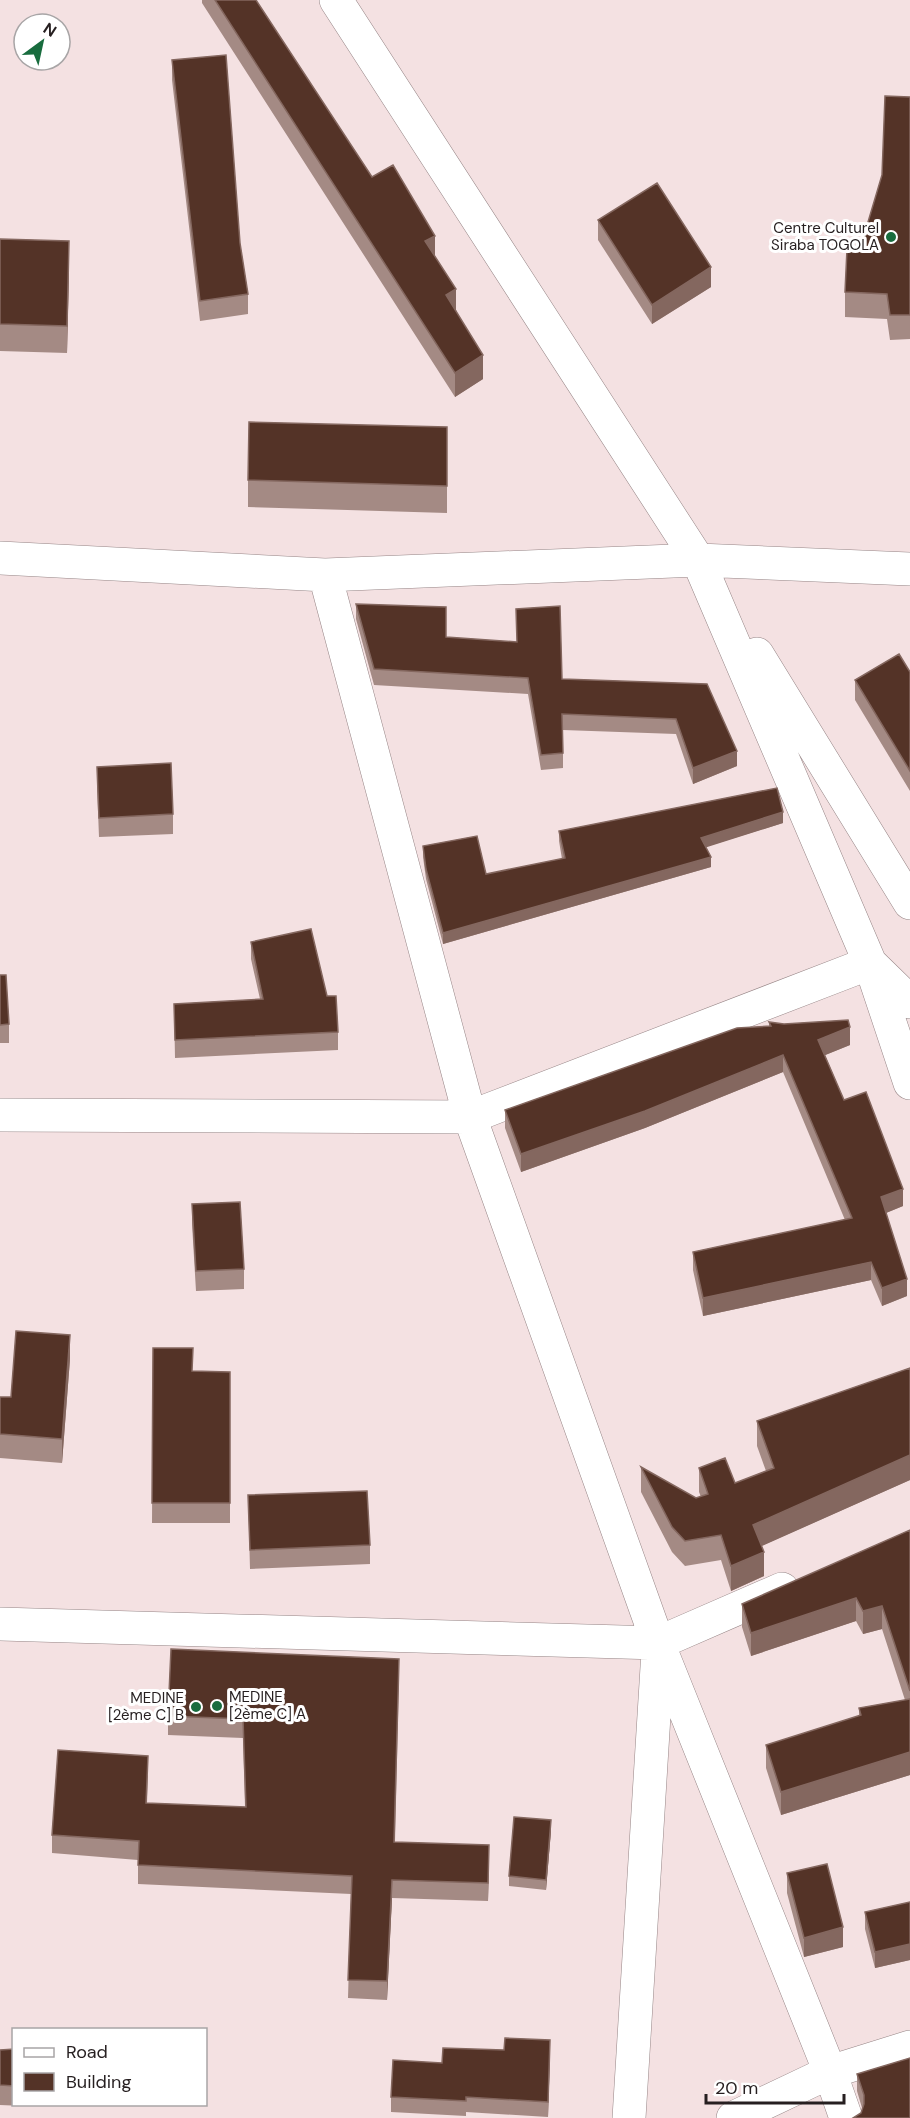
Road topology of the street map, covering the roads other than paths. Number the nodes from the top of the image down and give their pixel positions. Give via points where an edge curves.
1 (336, 0) edge
2 (0, 558) edge
3 (698, 560) junction
4 (910, 569) edge
5 (325, 575) junction
6 (910, 903) edge
7 (870, 963) junction
8 (910, 1002) edge
9 (910, 1083) edge
10 (0, 1115) edge
11 (470, 1117) junction
12 (811, 1576) edge
13 (0, 1624) edge
14 (658, 1643) junction
15 (910, 2047) edge
16 (830, 2072) junction
17 (628, 2118) edge
18 (733, 2118) edge
19 (846, 2118) edge

1 - 3 street
2 - 5 street
3 - 4 street
3 - 5 street
3 - 6 street
3 - 7 street
5 - 11 street
7 - 8 street
7 - 9 street
7 - 11 street
10 - 11 street
11 - 14 street
12 - 14 street
13 - 14 street
14 - 16 street
14 - 17 street
15 - 16 street
16 - 18 street
16 - 19 street

